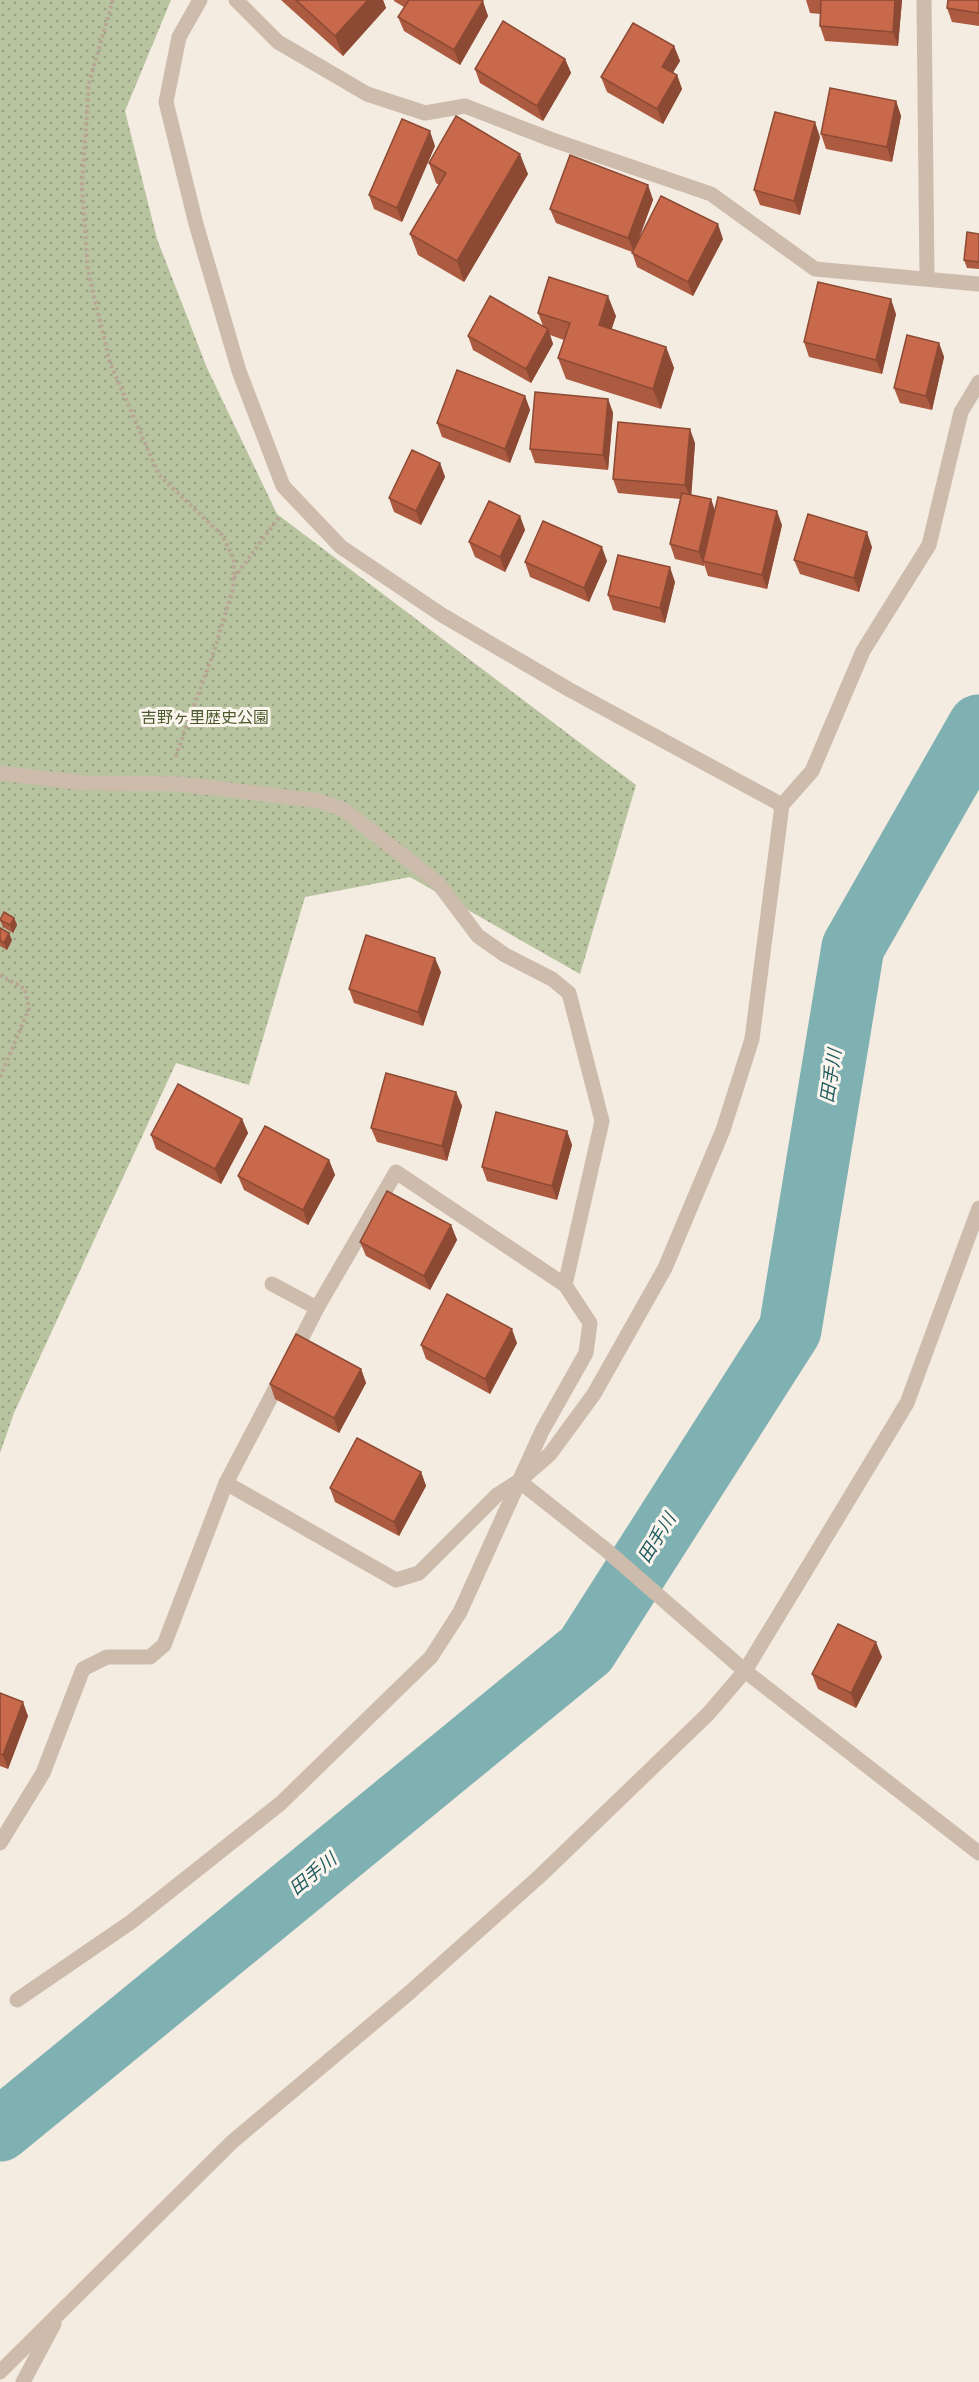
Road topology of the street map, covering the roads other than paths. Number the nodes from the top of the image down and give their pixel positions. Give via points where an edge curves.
1 (201, 0) edge
2 (236, 0) edge
3 (924, 0) edge
4 (927, 278) junction
5 (979, 284) edge
6 (979, 382) edge
7 (0, 773) edge
8 (783, 806) junction
9 (979, 1208) edge
10 (272, 1284) dead end
11 (565, 1285) junction
12 (317, 1308) junction
13 (519, 1481) junction
14 (226, 1483) junction
15 (744, 1671) junction
16 (0, 1844) edge
17 (979, 1853) edge
18 (17, 2000) dead end
19 (61, 2310) junction
20 (0, 2372) edge
21 (23, 2382) edge

1 - 8 street via 179,37 166,102 239,371 283,486 341,547 442,615
2 - 4 street via 278,42 367,94 425,113 465,106 711,194 815,269
3 - 4 street
4 - 5 street
6 - 8 street via 961,412 929,545 863,651 812,771
7 - 11 street via 84,783 166,784 319,801 343,809 438,883 478,936 569,993 602,1121
8 - 13 street via 752,1039 723,1130 665,1268 594,1394 550,1454
9 - 15 street via 906,1403
10 - 12 street
11 - 12 street via 396,1172
11 - 13 street via 590,1323 586,1353
12 - 14 street
13 - 14 street via 497,1495 419,1573 396,1580
13 - 15 street
13 - 18 street via 460,1612 431,1657 281,1803 131,1922
14 - 16 street via 164,1645 150,1657 107,1657 83,1669 43,1773
15 - 17 street
15 - 19 street via 708,1714 541,1875 232,2142
19 - 20 street
19 - 21 street

